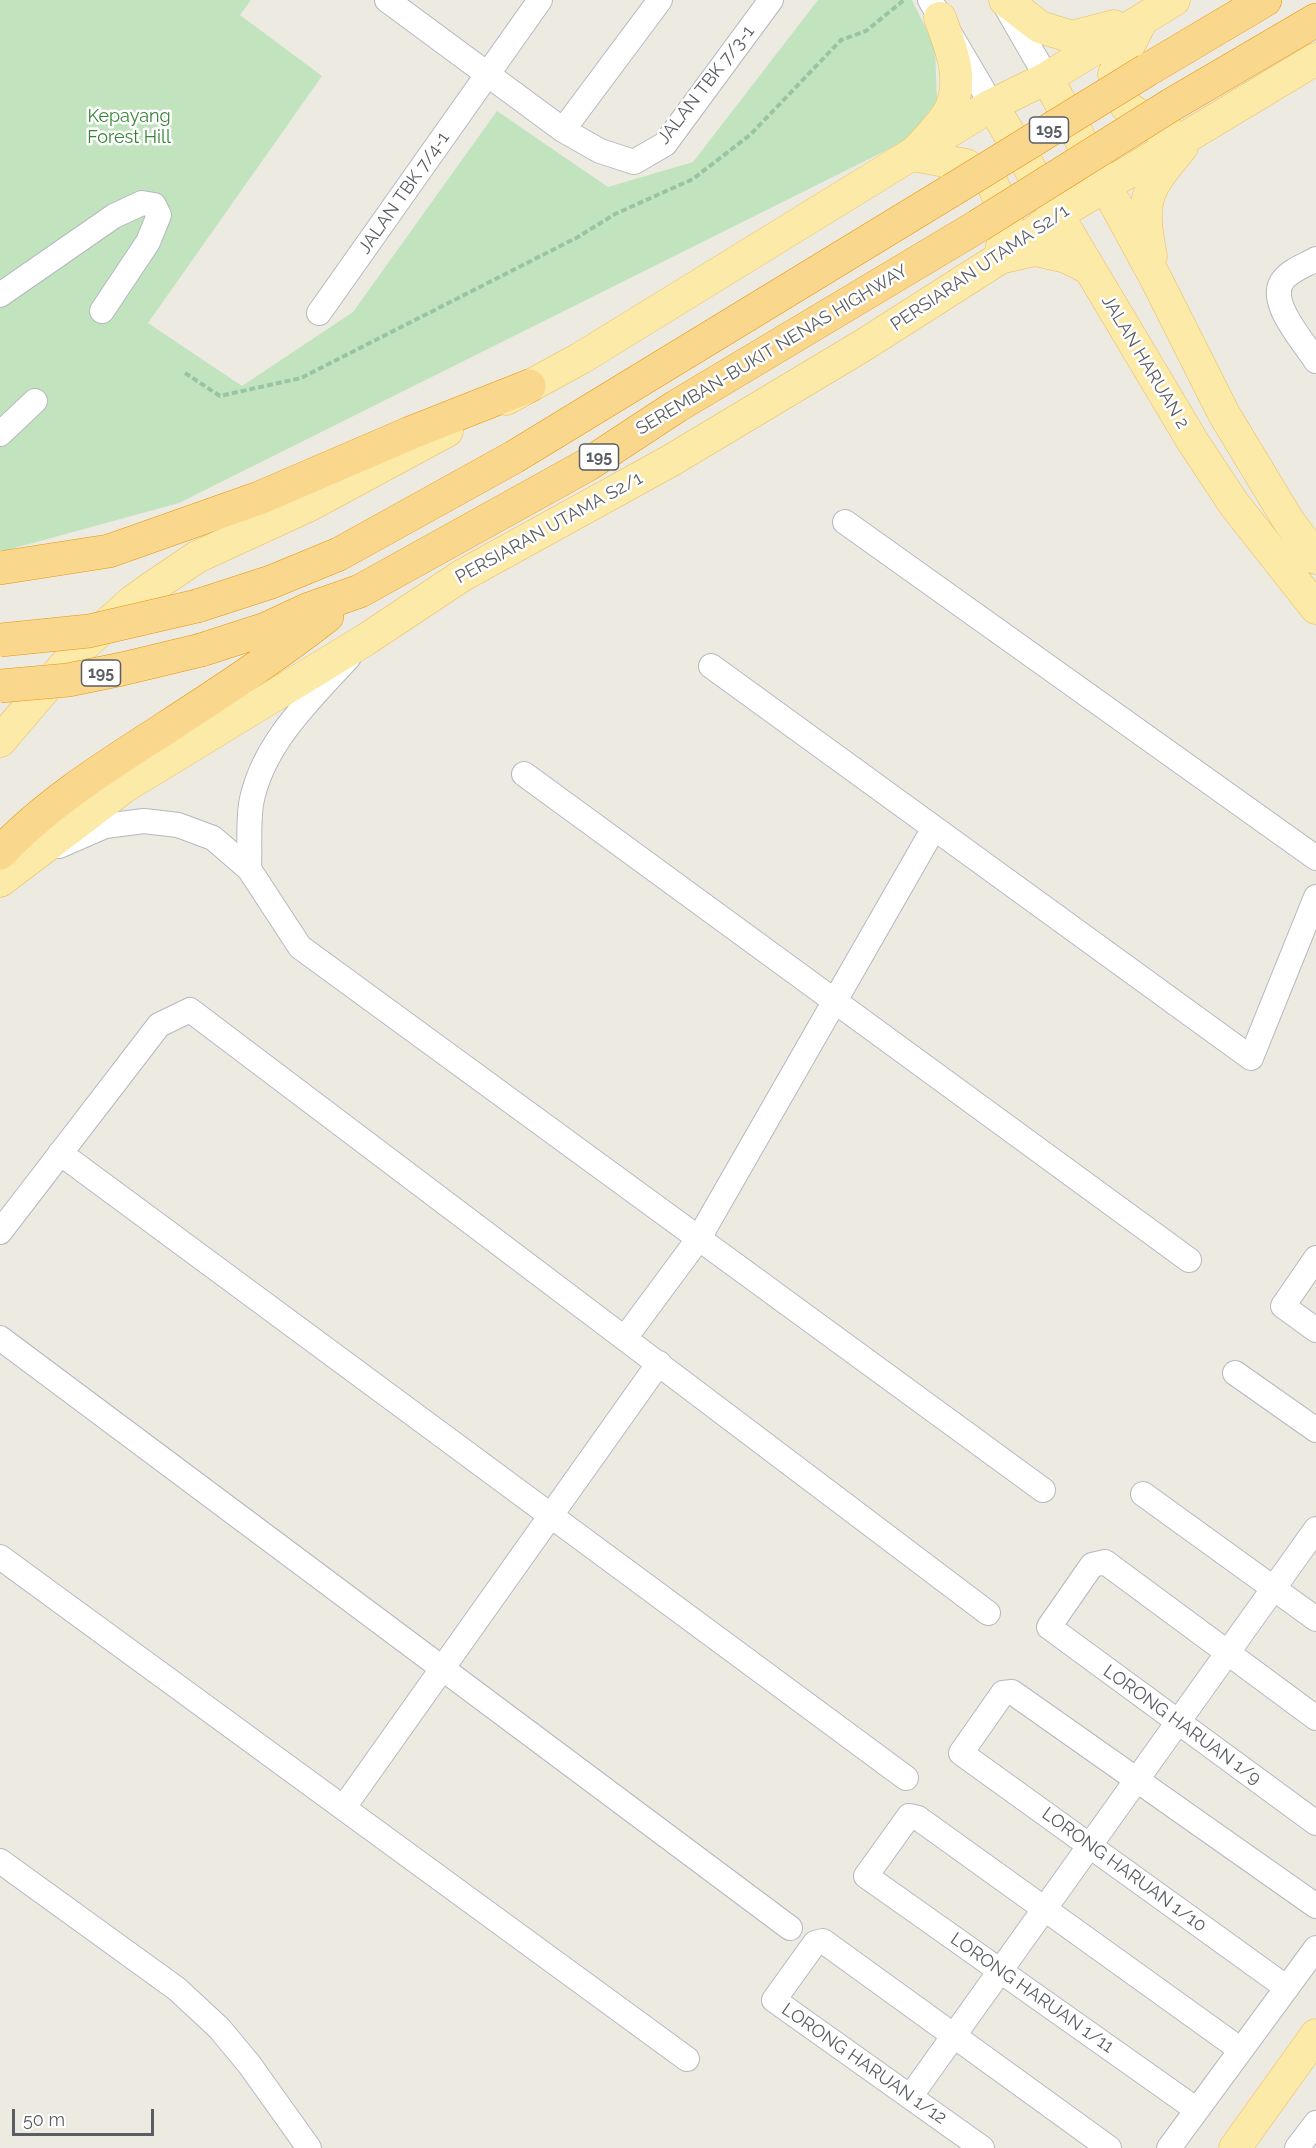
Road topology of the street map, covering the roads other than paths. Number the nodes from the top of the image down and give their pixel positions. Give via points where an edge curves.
1 (387, 0) edge
2 (540, 0) edge
3 (660, 0) edge
4 (771, 0) edge
5 (1004, 0) edge
6 (1174, 0) edge
7 (1265, 0) edge
8 (935, 9) edge
9 (1143, 18) junction
10 (1316, 20) edge
11 (1316, 59) edge
12 (488, 74) junction
13 (1047, 78) junction
14 (992, 105) junction
15 (1199, 129) junction
16 (563, 130) junction
17 (913, 155) junction
18 (1104, 186) junction
19 (1057, 215) junction
20 (1000, 258) junction
21 (1316, 259) edge
22 (1154, 275) junction
23 (1105, 294) junction
24 (0, 295) edge
25 (102, 311) dead end
26 (319, 313) dead end
27 (1316, 361) edge
28 (529, 386) junction
29 (35, 401) dead end
30 (0, 434) edge
31 (845, 522) dead end
32 (1316, 558) edge
33 (0, 568) edge
34 (360, 591) junction
35 (1316, 608) edge
36 (0, 640) edge
37 (365, 640) junction
38 (711, 666) dead end
39 (0, 686) edge
40 (0, 741) edge
41 (524, 774) dead end
42 (934, 828) junction
43 (13, 857) edge
44 (1316, 858) edge
45 (249, 869) junction
46 (0, 880) edge
47 (1316, 897) edge
48 (835, 1001) junction
49 (60, 1153) junction
50 (0, 1232) edge
51 (699, 1238) junction
52 (1316, 1258) edge
53 (1189, 1260) dead end
54 (1316, 1330) edge
55 (0, 1338) edge
56 (625, 1338) junction
57 (659, 1363) junction
58 (1235, 1373) dead end
59 (1316, 1430) edge
60 (1043, 1490) dead end
61 (1143, 1494) dead end
62 (551, 1516) junction
63 (1316, 1529) edge
64 (0, 1557) edge
65 (1274, 1589) junction
66 (988, 1613) dead end
67 (1316, 1619) edge
68 (1228, 1653) junction
69 (443, 1669) junction
70 (1316, 1718) edge
71 (1179, 1723) junction
72 (906, 1778) dead end
73 (1137, 1780) junction
74 (344, 1807) junction
75 (1316, 1823) edge
76 (1089, 1845) junction
77 (0, 1860) edge
78 (1316, 1906) edge
79 (1043, 1908) junction
80 (790, 1928) dead end
81 (1316, 1948) edge
82 (999, 1970) junction
83 (1287, 1988) junction
84 (953, 2035) junction
85 (1316, 2035) edge
86 (1241, 2050) junction
87 (687, 2059) dead end
88 (910, 2097) junction
89 (1197, 2110) junction
90 (1316, 2123) edge
91 (309, 2148) edge
92 (982, 2148) edge
93 (1109, 2148) edge
94 (1169, 2148) edge
95 (1235, 2148) edge
96 (1297, 2148) edge

1 - 12 street
2 - 12 street, JALAN TBK 7/4-1
3 - 16 street
4 - 16 street, JALAN TBK 7/3-1 via 665,144 634,162 600,151
5 - 9 main road via 1040,27 1072,37
5 - 13 street
6 - 9 main road
7 - 36 highway, 195, bridge via 514,457 349,548 271,582 197,606 90,631
8 - 14 street
8 - 17 main road via 953,54 957,84 949,112
9 - 13 main road
9 - 15 main road via 1114,74 1126,105 1161,131
10 - 34 highway, SEREMBAN-BUKIT NENAS HIGHWAY / 195, bridge via 677,406 587,465
11 - 15 main road, PERSIARAN UTAMA S2/1
12 - 16 street
12 - 26 street, JALAN TBK 7/4-1
13 - 14 main road
13 - 18 main road
14 - 17 main road
14 - 19 main road, JALAN HARUAN 2
15 - 18 main road, PERSIARAN UTAMA S2/1
15 - 22 main road via 1157,177 1146,200 1144,223
17 - 20 main road via 966,165 992,183 1007,217
17 - 28 main road
18 - 19 main road, PERSIARAN UTAMA S2/1
18 - 22 main road
19 - 20 main road, PERSIARAN UTAMA S2/1
19 - 23 main road, JALAN HARUAN 2
20 - 23 main road via 1035,250 1066,257 1090,269
20 - 37 main road, PERSIARAN UTAMA S2/1 via 670,461 463,575
21 - 27 street via 1285,276 1278,295 1280,306
22 - 32 main road via 1224,414 1288,520
23 - 35 main road, JALAN HARUAN 2 via 1234,504
24 - 25 street via 114,216 142,203 154,205 159,215 148,242
28 - 33 highway via 259,498 109,551
28 - 40 main road via 310,505 197,557 133,601 77,651
29 - 30 street
31 - 44 street
34 - 39 highway, SEREMBAN-BUKIT NENAS HIGHWAY / 195, bridge via 201,650 68,680
34 - 43 highway via 274,657 99,771 35,821
37 - 43 main road, PERSIARAN UTAMA S2/1
37 - 45 street via 287,726 260,773 251,806
38 - 42 street
41 - 48 street
42 - 47 street via 1251,1058
42 - 48 street
43 - 45 street via 105,826 144,821 178,825 213,838
43 - 46 main road, PERSIARAN UTAMA S2/1
45 - 51 street via 300,947
48 - 51 street
48 - 53 street
49 - 50 street
49 - 56 street via 159,1025 190,1010
49 - 62 street
51 - 56 street
51 - 60 street
52 - 54 street via 1283,1306
55 - 69 street
56 - 57 street
57 - 62 street
57 - 66 street
58 - 59 street
61 - 65 street
62 - 69 street
62 - 72 street
63 - 65 street
64 - 74 street
65 - 67 street
65 - 68 street
68 - 70 street
68 - 71 street
68 - 71 street, LORONG HARUAN 1/9 via 1105,1562 1092,1565 1048,1627
69 - 74 street
69 - 80 street
71 - 73 street
71 - 75 street, LORONG HARUAN 1/9
73 - 76 street
73 - 76 street, LORONG HARUAN 1/10 via 1012,1692 1004,1693 961,1753
73 - 78 street
74 - 87 street
76 - 79 street
76 - 83 street, LORONG HARUAN 1/10
77 - 91 street via 177,1989 219,2028
79 - 82 street
79 - 82 street, LORONG HARUAN 1/11 via 918,1818 909,1816 866,1876
79 - 86 street
81 - 83 street
82 - 84 street
82 - 89 street, LORONG HARUAN 1/11
83 - 86 street
84 - 88 street
84 - 88 street, LORONG HARUAN 1/12 via 823,1941 815,1943 774,2000
84 - 93 street
85 - 95 main road
86 - 89 street
88 - 92 street, LORONG HARUAN 1/12
89 - 94 street
90 - 96 street

